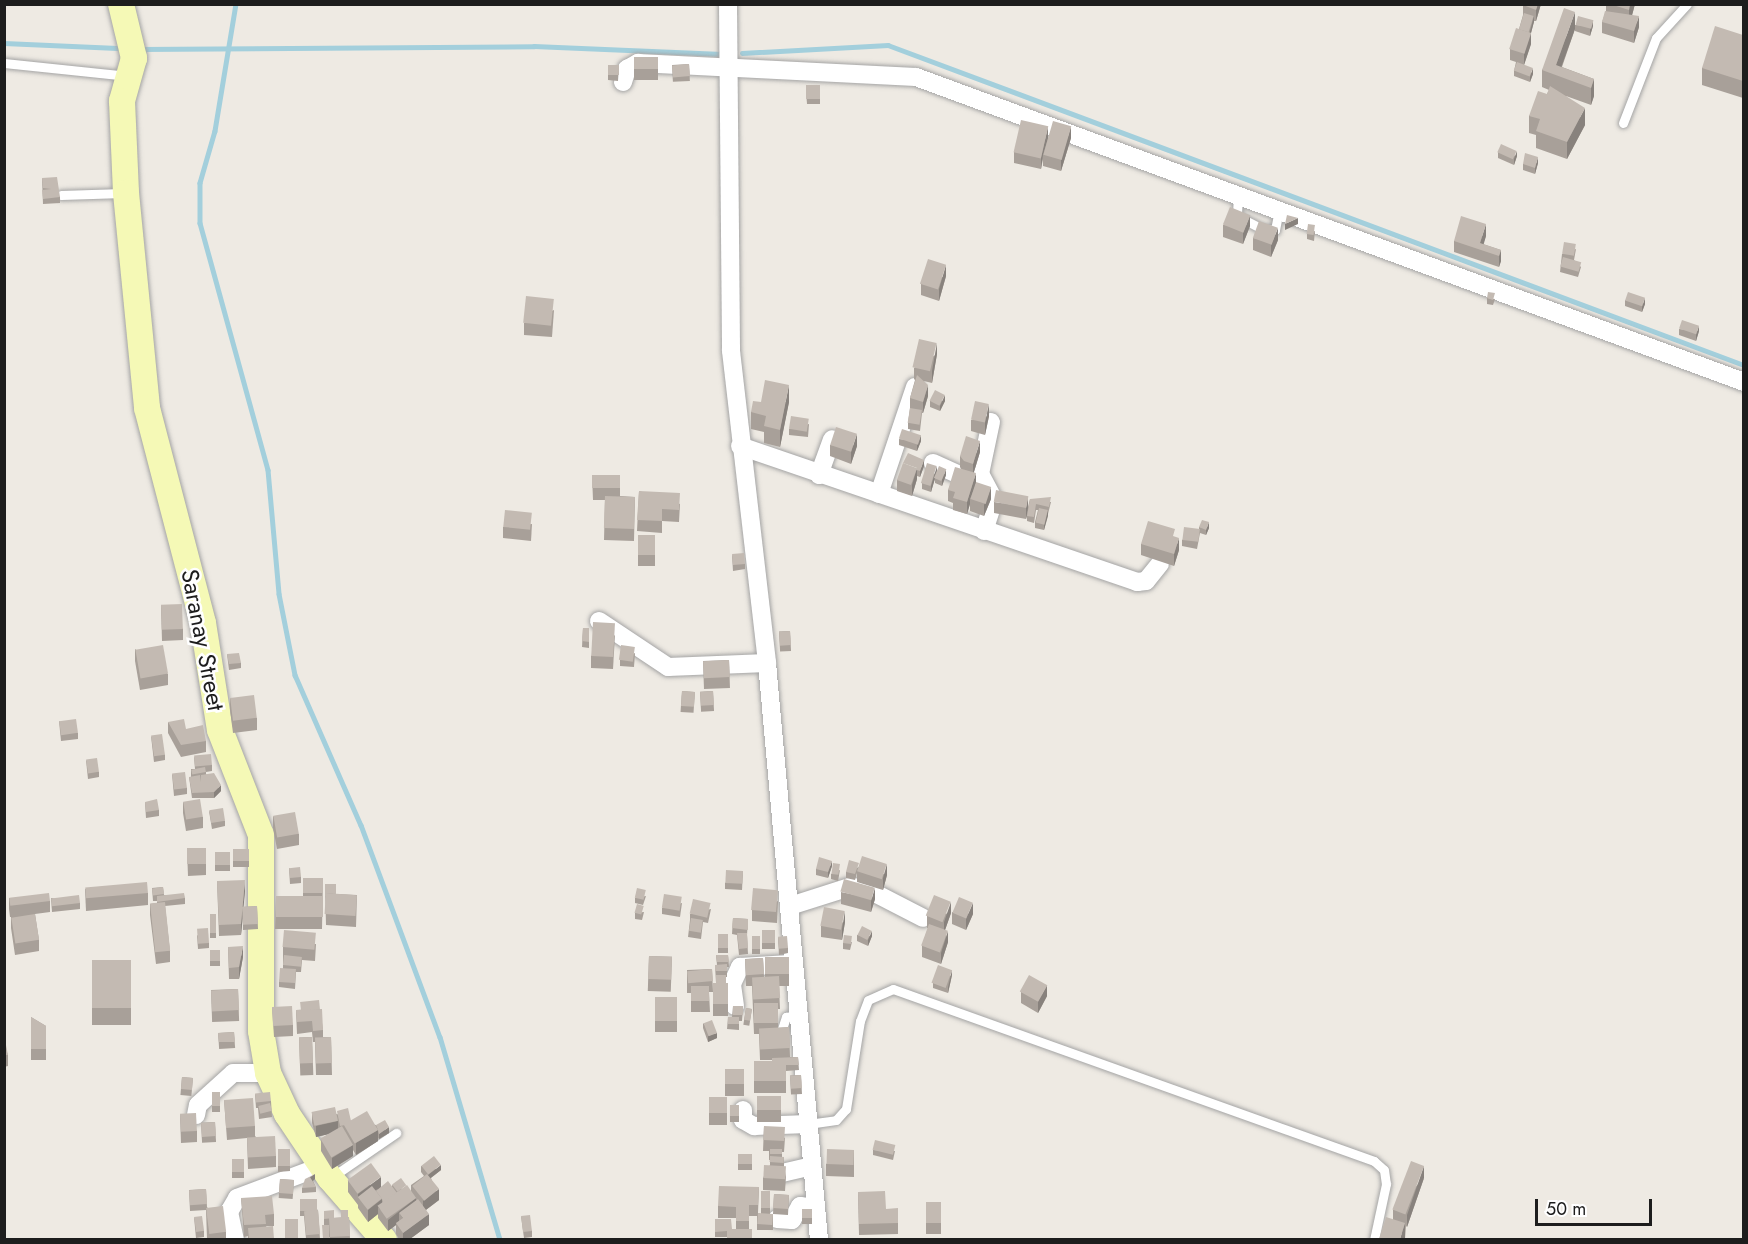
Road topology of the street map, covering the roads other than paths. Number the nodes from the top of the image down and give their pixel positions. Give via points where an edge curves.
1 (121, 4) edge
2 (728, 4) edge
3 (1687, 4) edge
4 (4, 63) edge
5 (732, 71) junction
6 (130, 77) junction
7 (623, 82) dead end
8 (1623, 123) dead end
9 (126, 193) junction
10 (61, 195) edge
11 (1743, 382) edge
12 (915, 387) edge
13 (991, 422) dead end
14 (832, 439) edge
15 (740, 446) junction
16 (933, 463) edge
17 (819, 475) junction
18 (984, 486) junction
19 (879, 494) junction
20 (984, 531) junction
21 (1160, 564) dead end
22 (598, 621) edge
23 (766, 663) junction
24 (790, 906) junction
25 (923, 918) dead end
26 (794, 964) junction
27 (735, 1006) edge
28 (799, 1015) junction
29 (781, 1032) edge
30 (268, 1073) junction
31 (743, 1110) dead end
32 (196, 1114) edge
33 (808, 1124) junction
34 (396, 1133) dead end
35 (812, 1166) junction
36 (326, 1172) junction
37 (782, 1173) edge
38 (816, 1208) junction
39 (777, 1219) dead end
40 (378, 1225) edge
41 (235, 1239) edge
42 (819, 1239) edge
43 (1374, 1239) edge

1 - 6 street, Saranay Street via 134,58
2 - 5 street
3 - 8 lane via 1656,38
4 - 6 lane
5 - 7 street via 638,63 627,69
5 - 11 street via 875,71 916,77
5 - 15 street via 731,351
6 - 9 street, Saranay Street via 123,101
9 - 10 lane
9 - 30 street, Saranay Street via 147,408 203,623 220,730 261,836 261,1031
12 - 19 street
13 - 18 street via 981,465
14 - 17 street
15 - 17 street
15 - 23 street
16 - 18 street
17 - 19 street
18 - 20 street via 994,500
19 - 20 street via 919,499
20 - 21 street via 1137,582 1146,581
22 - 23 street via 668,668
23 - 24 street
24 - 25 street via 850,887 865,888
24 - 26 street
26 - 27 street via 740,967 732,984
26 - 28 street
28 - 29 lane via 786,1017
28 - 33 street
30 - 32 street via 233,1073 198,1105
30 - 36 street, Saranay Street
31 - 33 street via 742,1120 754,1126
33 - 35 street
33 - 43 lane via 836,1120 846,1109 860,1021 868,1000 893,989 1374,1161 1384,1170 1386,1184
34 - 36 lane
35 - 37 street
35 - 38 street
36 - 40 street, Saranay Street
36 - 41 street via 237,1198 230,1212
38 - 39 street via 800,1206 792,1220
38 - 42 street

